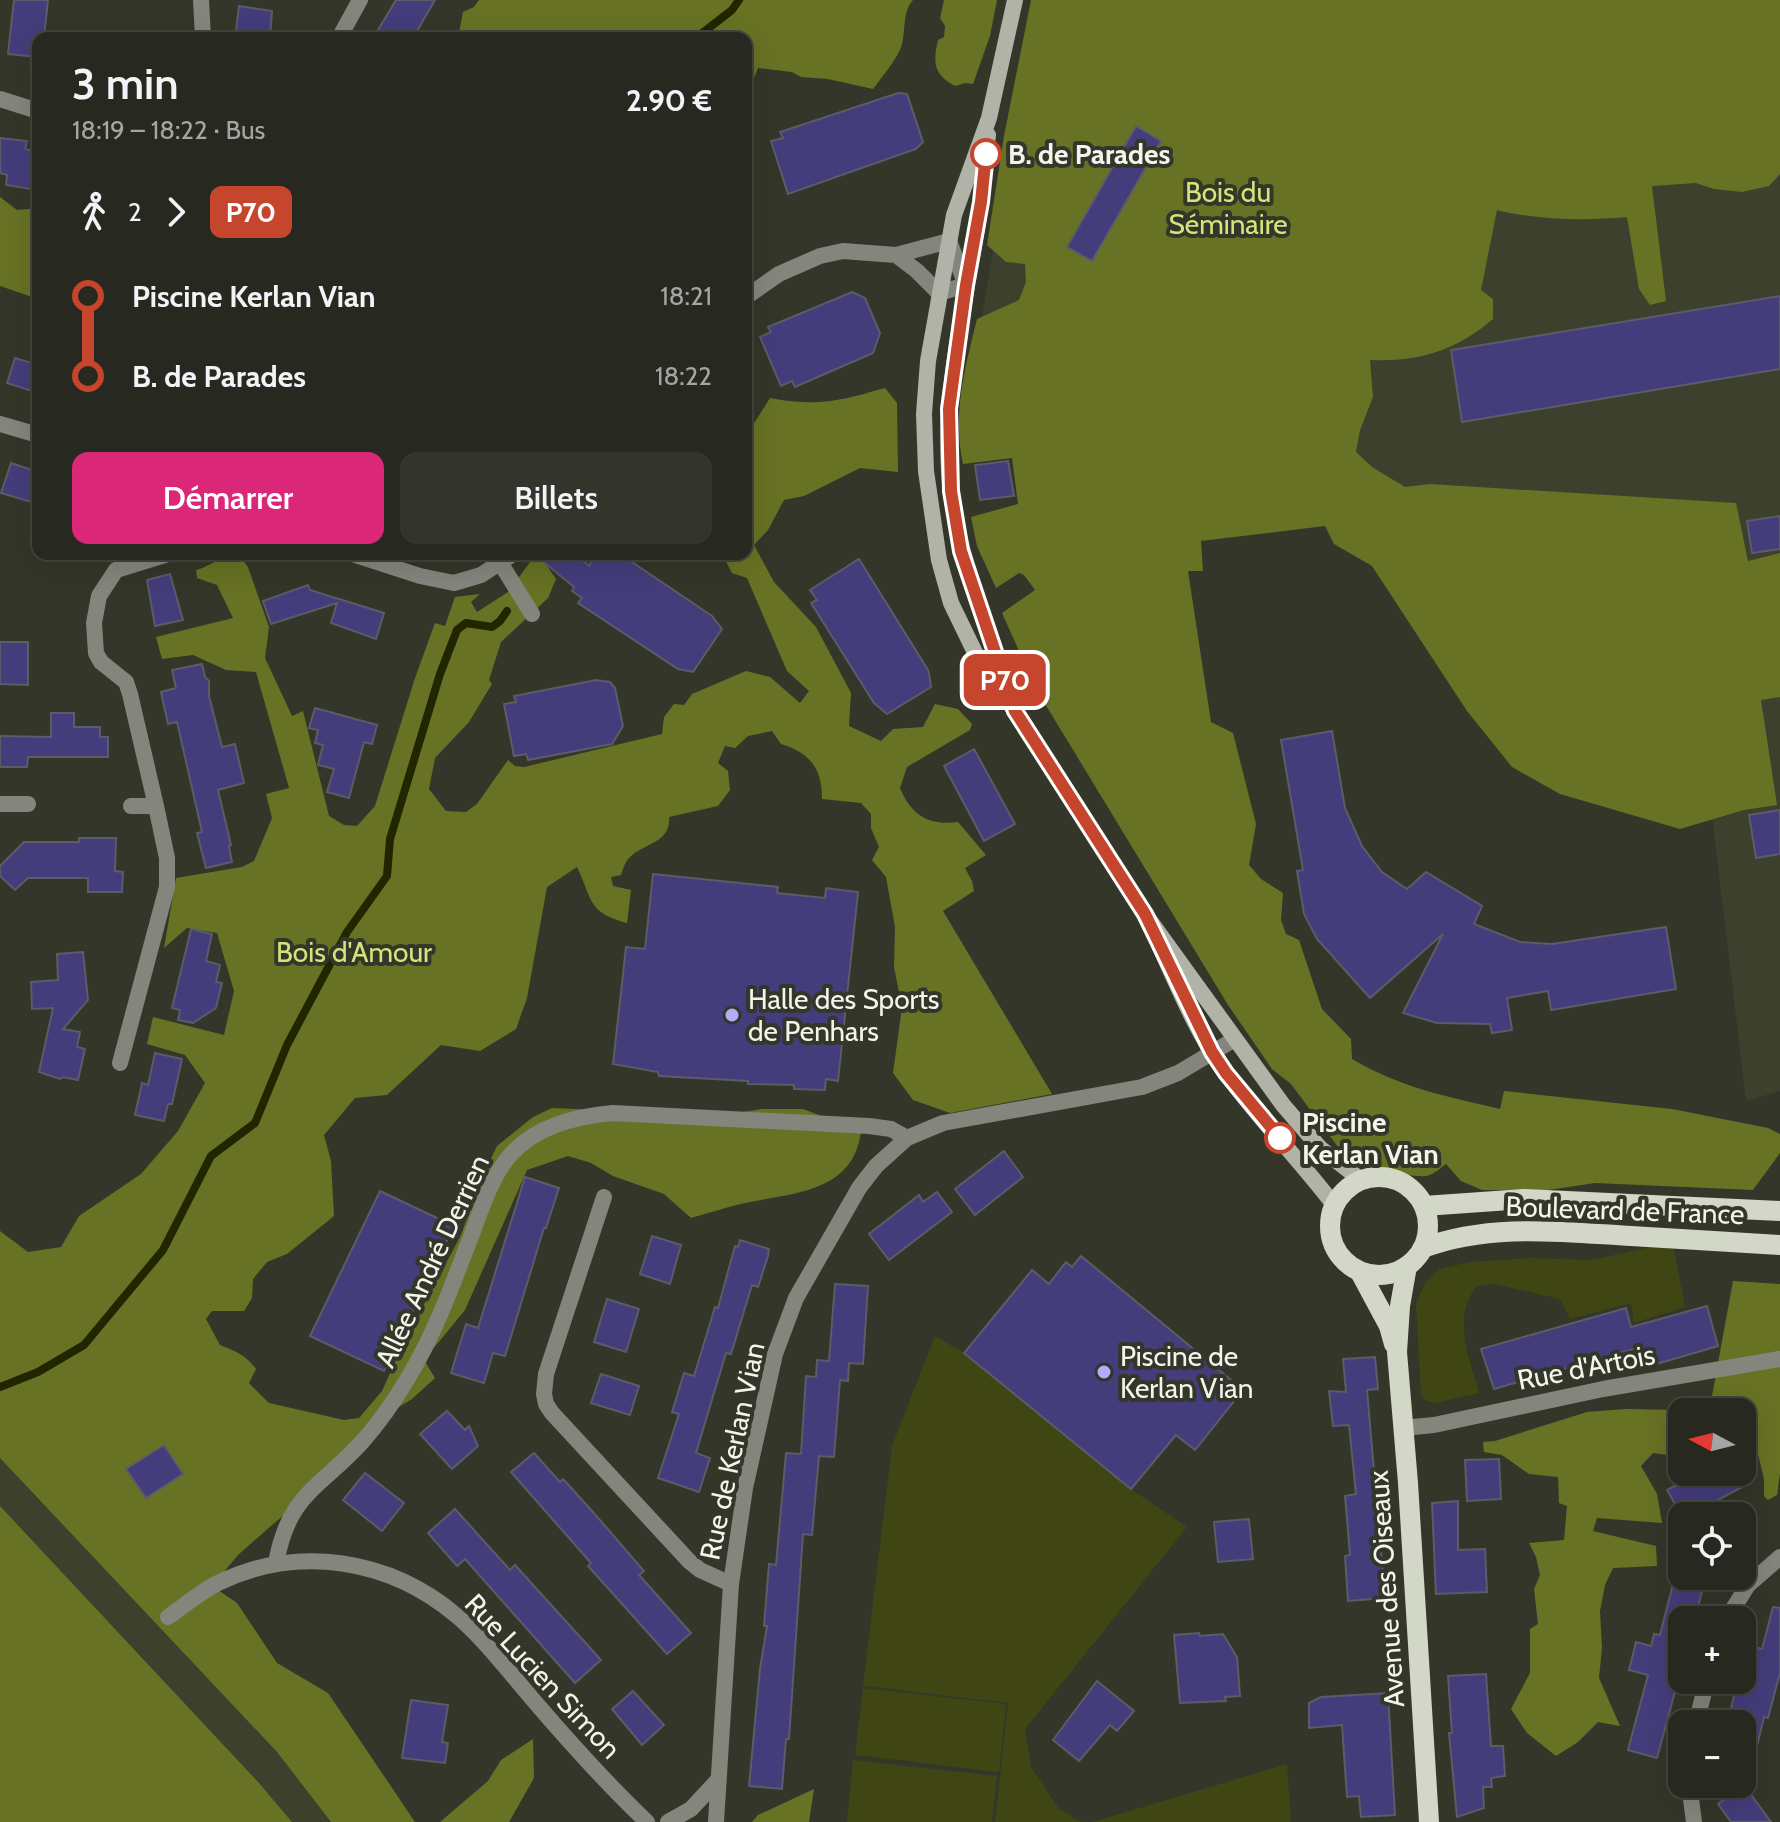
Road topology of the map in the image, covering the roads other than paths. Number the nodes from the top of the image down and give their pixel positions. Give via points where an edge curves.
1 (201, 0) edge
2 (360, 0) edge
3 (1015, 0) edge
4 (203, 32) edge
5 (342, 32) edge
6 (0, 99) edge
7 (32, 109) edge
8 (989, 118) junction
9 (949, 241) junction
10 (896, 255) junction
11 (966, 285) junction
12 (752, 293) edge
13 (939, 293) junction
14 (0, 424) edge
15 (32, 433) edge
16 (122, 560) edge
17 (371, 560) edge
18 (505, 560) edge
19 (507, 560) edge
20 (532, 614) dead end
21 (1015, 711) junction
22 (0, 804) edge
23 (28, 804) dead end
24 (131, 806) dead end
25 (156, 806) junction
26 (1145, 914) junction
27 (1235, 1039) junction
28 (1212, 1052) junction
29 (120, 1063) dead end
30 (907, 1138) junction
31 (1361, 1180) junction
32 (604, 1197) dead end
33 (1334, 1205) junction
34 (1424, 1206) junction
35 (1780, 1211) edge
36 (1780, 1245) edge
37 (1423, 1248) junction
38 (1407, 1266) junction
39 (1360, 1272) junction
40 (1397, 1352) junction
41 (1780, 1359) edge
42 (1403, 1428) junction
43 (1780, 1557) edge
44 (276, 1563) junction
45 (731, 1584) junction
46 (1735, 1606) edge
47 (168, 1617) dead end
48 (717, 1781) junction
49 (1691, 1798) edge
50 (647, 1822) edge
51 (668, 1822) edge
52 (716, 1822) edge
53 (1429, 1822) edge
54 (1694, 1822) edge

1 - 4 street
2 - 5 street
3 - 8 main road
6 - 7 street
8 - 9 main road via 961,189
8 - 11 main road
9 - 10 street
9 - 11 street
9 - 13 main road
10 - 12 street via 843,251 820,256
10 - 13 street
11 - 13 street
11 - 21 main road via 949,409 951,491 968,574
13 - 21 main road via 924,414 939,560 963,631
14 - 15 street
16 - 25 street via 99,596 94,642 101,662 126,682
17 - 18 street via 454,583 471,580
19 - 20 street
21 - 26 main road
22 - 23 street
24 - 25 street
25 - 29 street via 167,887
26 - 27 main road
26 - 28 main road
27 - 28 street, Rue de Kerlan Vian
27 - 31 main road via 1320,1148
28 - 30 street, Rue de Kerlan Vian via 1142,1087 943,1123
28 - 33 main road
30 - 44 street, Allée André Derrien via 891,1129 613,1113 573,1119 531,1138 512,1152 490,1188 409,1377 361,1443 295,1507
30 - 45 street, Rue de Kerlan Vian via 859,1188 786,1323 753,1447
31 - 33 main road
31 - 34 main road via 1391,1178 1416,1193
32 - 45 street via 546,1374 546,1404 689,1561
33 - 39 main road via 1330,1221 1336,1251
34 - 35 main road, Boulevard de France via 1539,1199
34 - 37 main road via 1428,1235
36 - 37 main road, Boulevard de France via 1515,1231 1449,1239
37 - 38 main road
38 - 39 main road via 1392,1273
38 - 40 main road, Avenue des Oiseaux
39 - 40 main road, Avenue des Oiseaux
40 - 42 main road, Avenue des Oiseaux
41 - 42 street, Rue d'Artois
42 - 53 main road, Avenue des Oiseaux
43 - 46 street via 1748,1585
44 - 47 street, Rue Lucien Simon via 217,1584
44 - 50 street, Rue Lucien Simon via 320,1560 364,1567 435,1599 471,1628 588,1765
45 - 48 street, Rue de Kerlan Vian
48 - 51 street via 691,1809
48 - 52 street, Rue de Kerlan Vian
49 - 54 street

